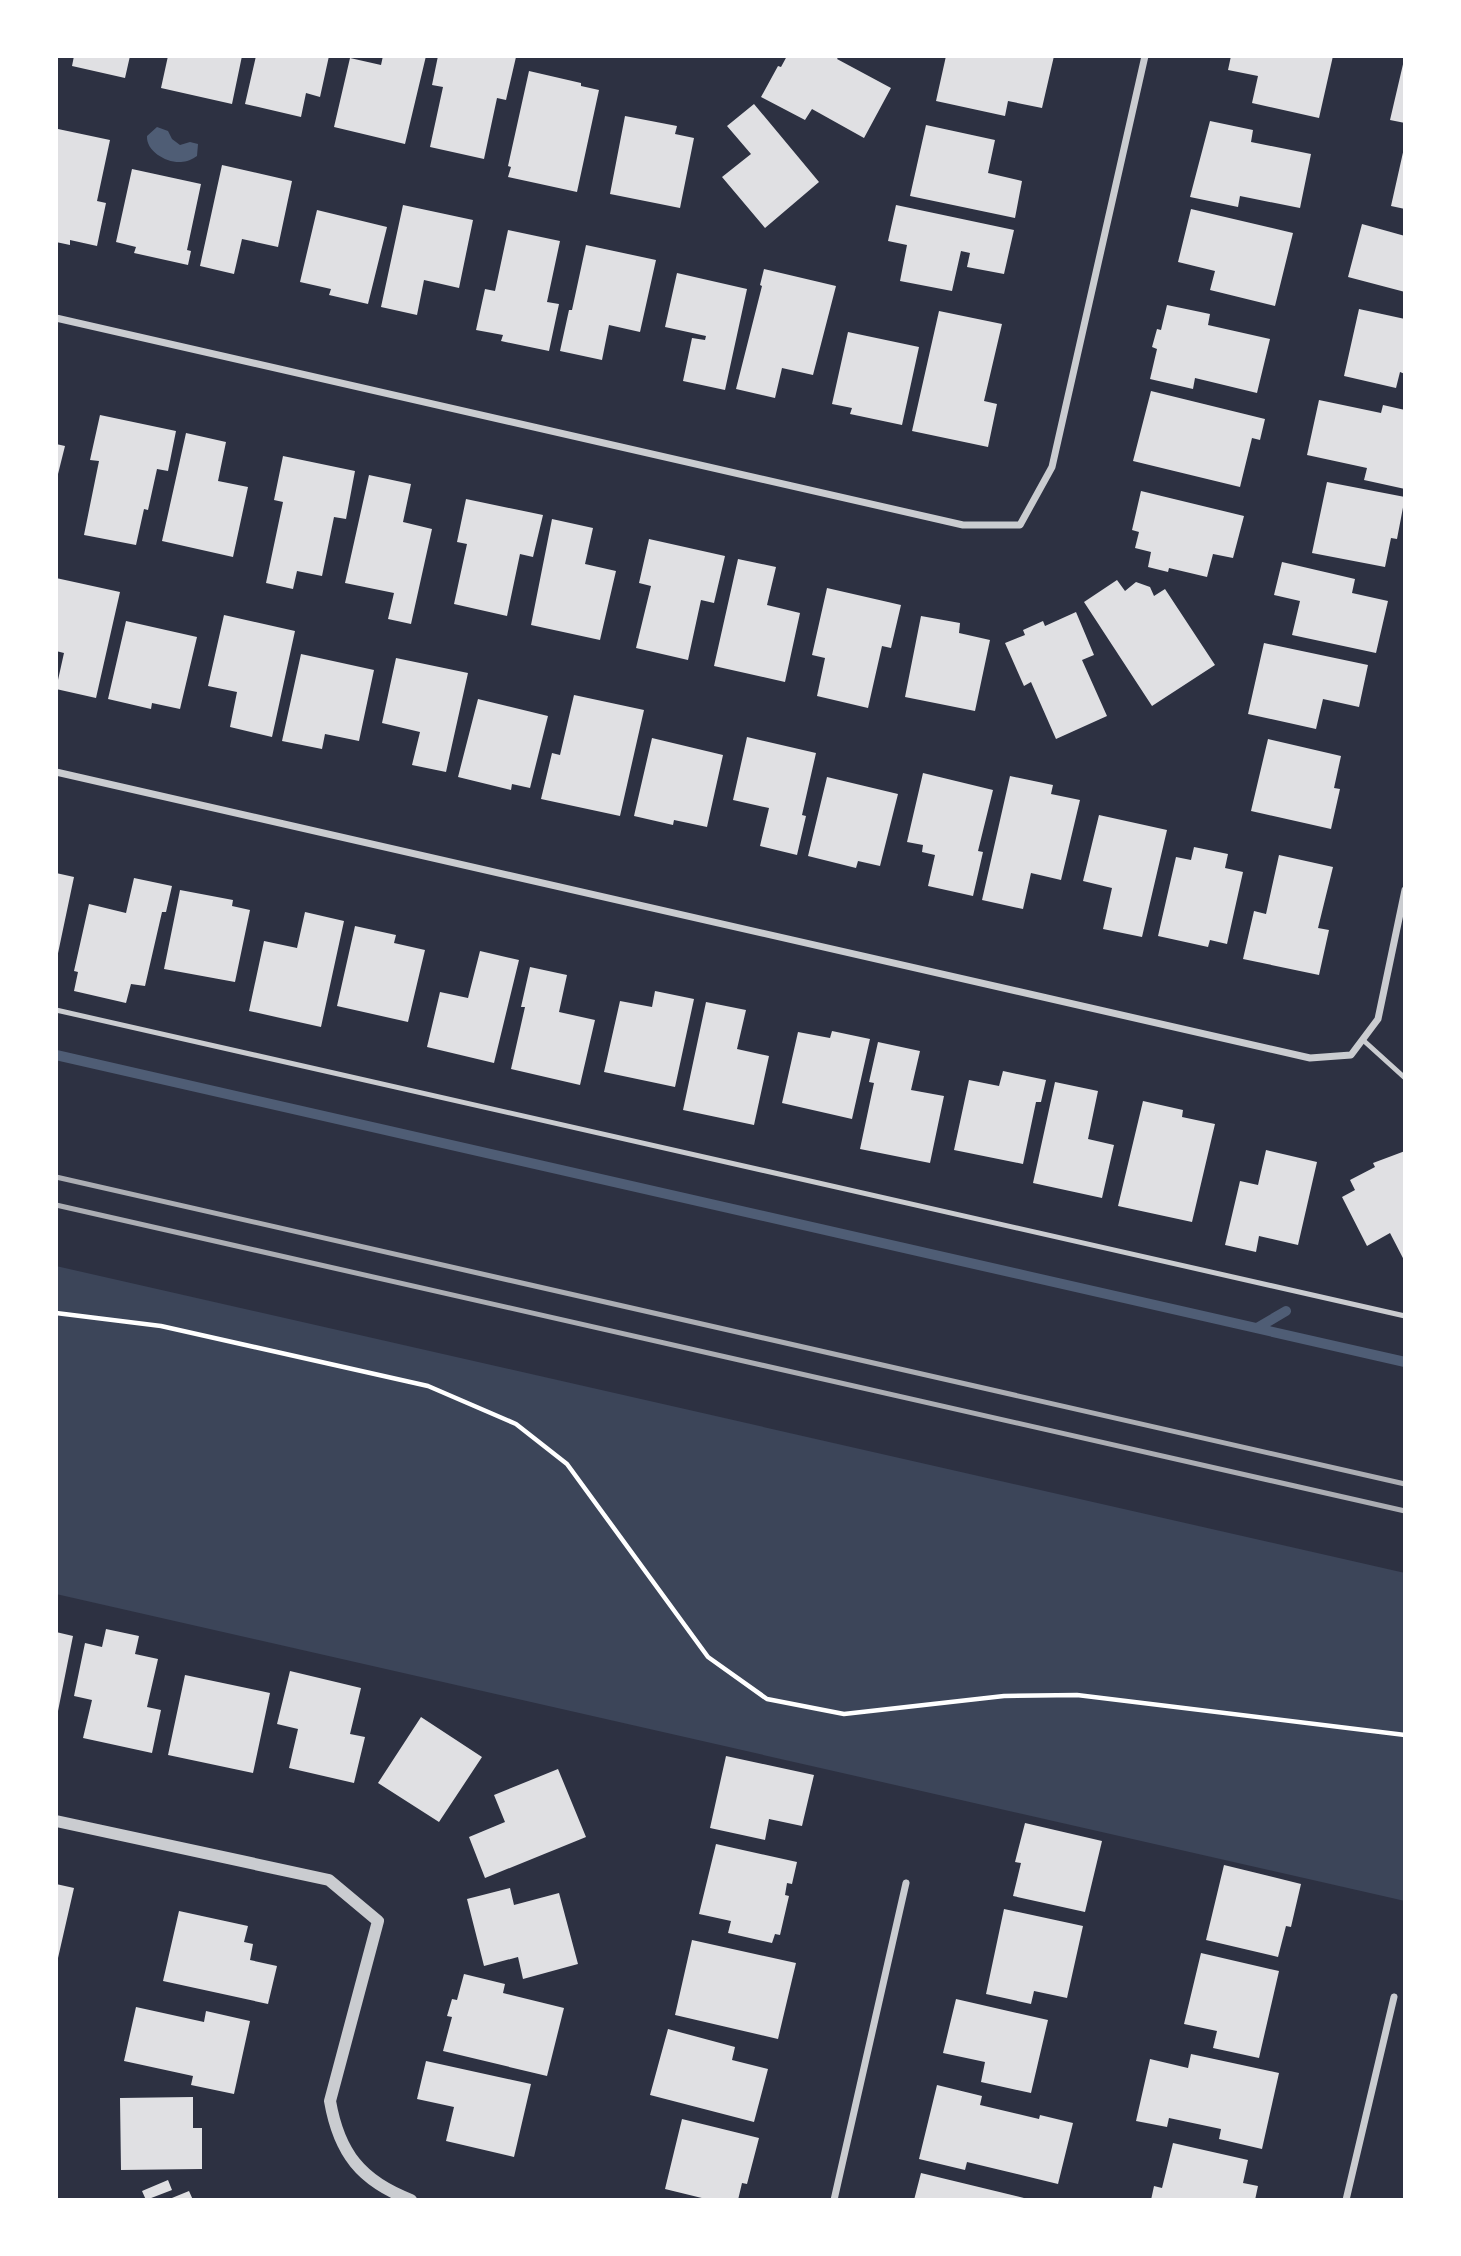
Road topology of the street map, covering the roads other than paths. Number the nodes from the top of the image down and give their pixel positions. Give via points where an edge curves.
1 (1145, 56) edge
2 (56, 318) edge
3 (56, 772) edge
4 (1405, 890) edge
5 (56, 1010) edge
6 (1363, 1040) junction
7 (1405, 1078) edge
8 (1405, 1316) edge
9 (56, 1821) edge
10 (906, 1884) dead end
11 (1394, 1997) dead end
12 (411, 2200) edge
13 (834, 2200) edge
14 (1346, 2200) edge

1 - 2 street via 1052,467 1020,524 963,526
3 - 6 street via 1310,1058 1351,1055
4 - 6 street via 1378,1019
5 - 8 lane
6 - 7 lane
9 - 12 street via 330,1880 378,1921 330,2101 334,2126 349,2156 377,2185
10 - 13 street
11 - 14 street

